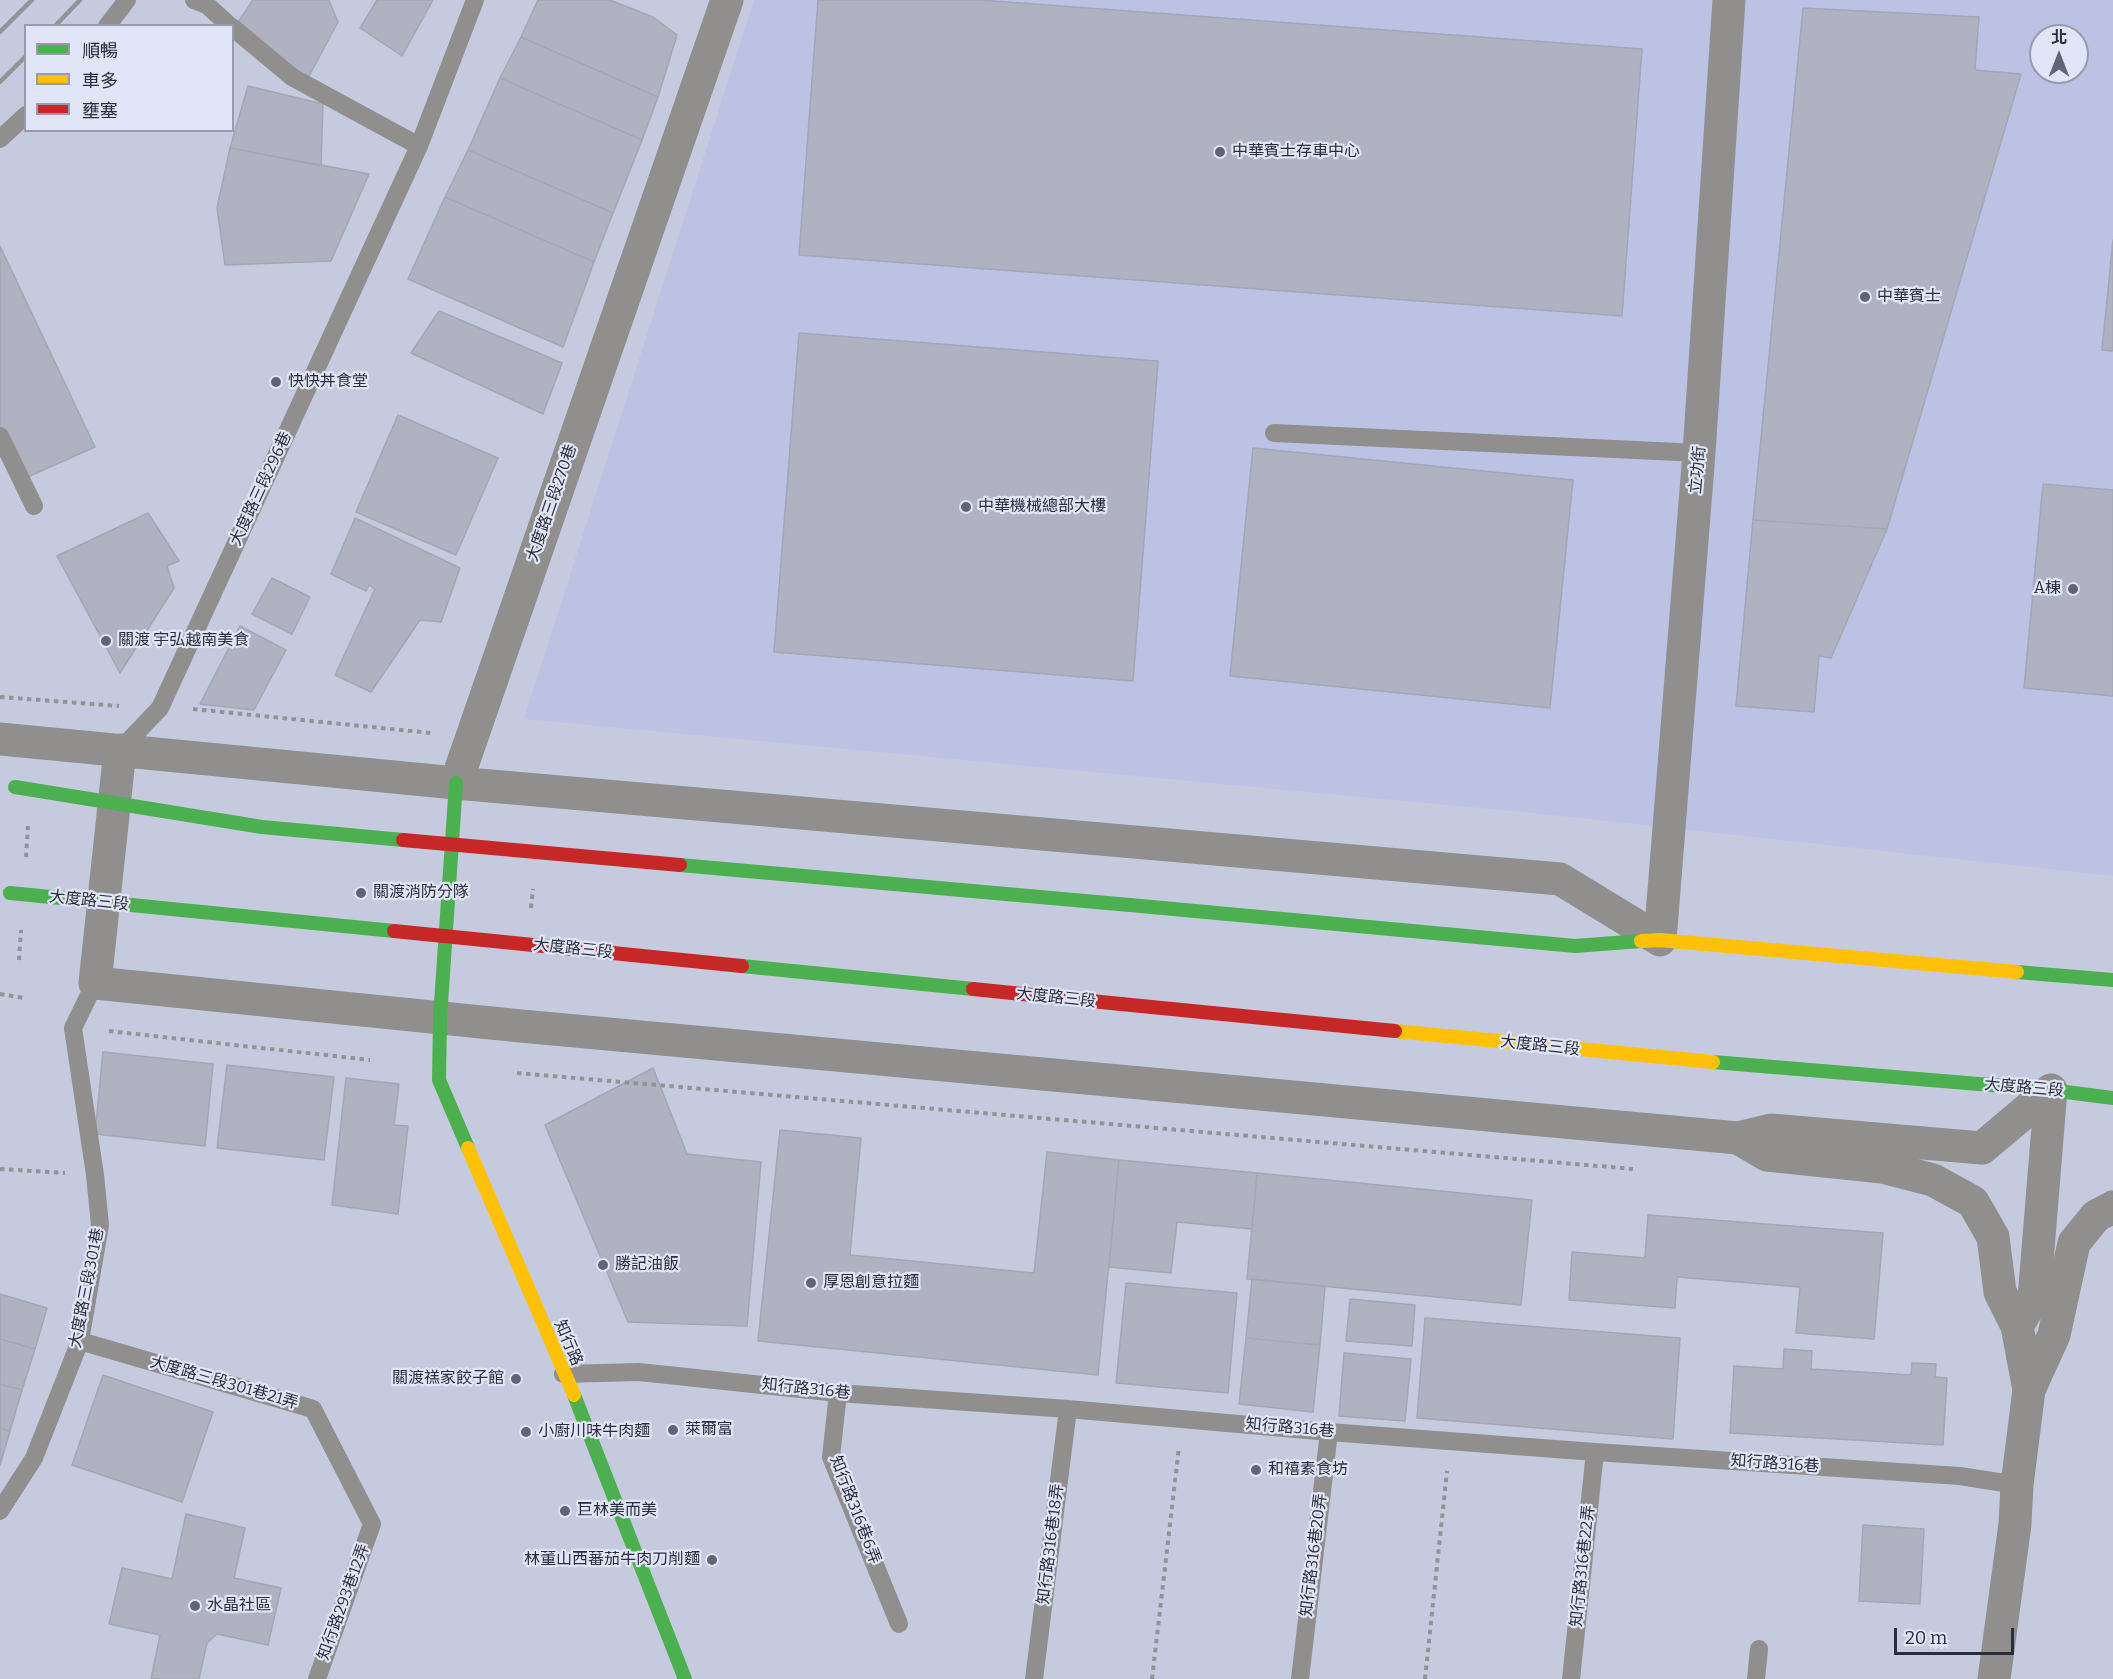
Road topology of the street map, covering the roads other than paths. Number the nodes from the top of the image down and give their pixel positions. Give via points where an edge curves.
1 (127, 0) edge
2 (194, 0) edge
3 (475, 0) edge
4 (727, 0) edge
5 (1729, 0) edge
6 (109, 24) edge
7 (229, 24) edge
8 (234, 29) edge
9 (24, 116) edge
10 (0, 139) edge
11 (419, 146) junction
12 (1274, 434) dead end
13 (0, 436) edge
14 (1699, 453) junction
15 (34, 506) dead end
16 (0, 738) edge
17 (120, 750) junction
18 (456, 783) junction
19 (0, 785) edge
20 (5, 892) edge
21 (1660, 940) junction
22 (2113, 980) edge
23 (95, 983) junction
24 (440, 1018) junction
25 (2051, 1090) junction
26 (2113, 1098) edge
27 (1738, 1138) junction
28 (2113, 1208) edge
29 (2017, 1326) junction
30 (80, 1341) junction
31 (563, 1374) junction
32 (2029, 1390) junction
33 (838, 1393) junction
34 (1068, 1409) junction
35 (1329, 1432) junction
36 (1595, 1452) junction
37 (2017, 1485) junction
38 (0, 1511) edge
39 (372, 1524) joint
40 (899, 1624) dead end
41 (1760, 1649) dead end
42 (317, 1679) edge
43 (685, 1679) edge
44 (1034, 1679) edge
45 (1300, 1679) edge
46 (1571, 1679) edge
47 (1756, 1679) edge
48 (1994, 1679) edge

1 - 6 lane
2 - 7 lane
3 - 11 lane, 大度路三段296巷
4 - 18 street, 大度路三段270巷
5 - 14 street, 立功街
8 - 11 lane via 292,77
9 - 10 lane
11 - 17 lane, 大度路三段296巷 via 160,708
12 - 14 lane
13 - 15 lane
14 - 21 street, 立功街
16 - 17 street
17 - 18 street
17 - 23 street
18 - 21 street via 1560,879
18 - 24 main road, 大度路三段270巷
19 - 21 main road, bridge via 262,827 1575,945
20 - 25 main road, 大度路三段, bridge via 1650,1057
21 - 22 main road
23 - 24 street
23 - 30 lane, 大度路三段301巷 via 73,1028 100,1225
24 - 27 street
24 - 31 main road, 知行路 via 439,1080
25 - 26 main road, 大度路三段
25 - 27 street via 1982,1148 1771,1130
25 - 29 street via 2034,1298
27 - 29 street via 1767,1155 1882,1167 1933,1180 1973,1202 1994,1237 2000,1292
28 - 32 street via 2096,1216 2074,1243 2054,1335
29 - 32 street
30 - 38 lane, 大度路三段301巷 via 34,1458
30 - 39 lane, 大度路三段301巷21弄 via 314,1409
31 - 33 lane, 知行路316巷 via 639,1372
31 - 43 main road, 知行路
32 - 37 street
33 - 34 lane, 知行路316巷
33 - 40 lane, 知行路316巷6弄 via 831,1457
34 - 35 lane, 知行路316巷
34 - 44 lane, 知行路316巷18弄
35 - 36 lane, 知行路316巷
35 - 45 lane, 知行路316巷20弄
36 - 37 lane, 知行路316巷 via 1960,1476
36 - 46 lane, 知行路316巷22弄
37 - 48 street
39 - 42 lane, 知行路293巷12弄
41 - 47 lane

